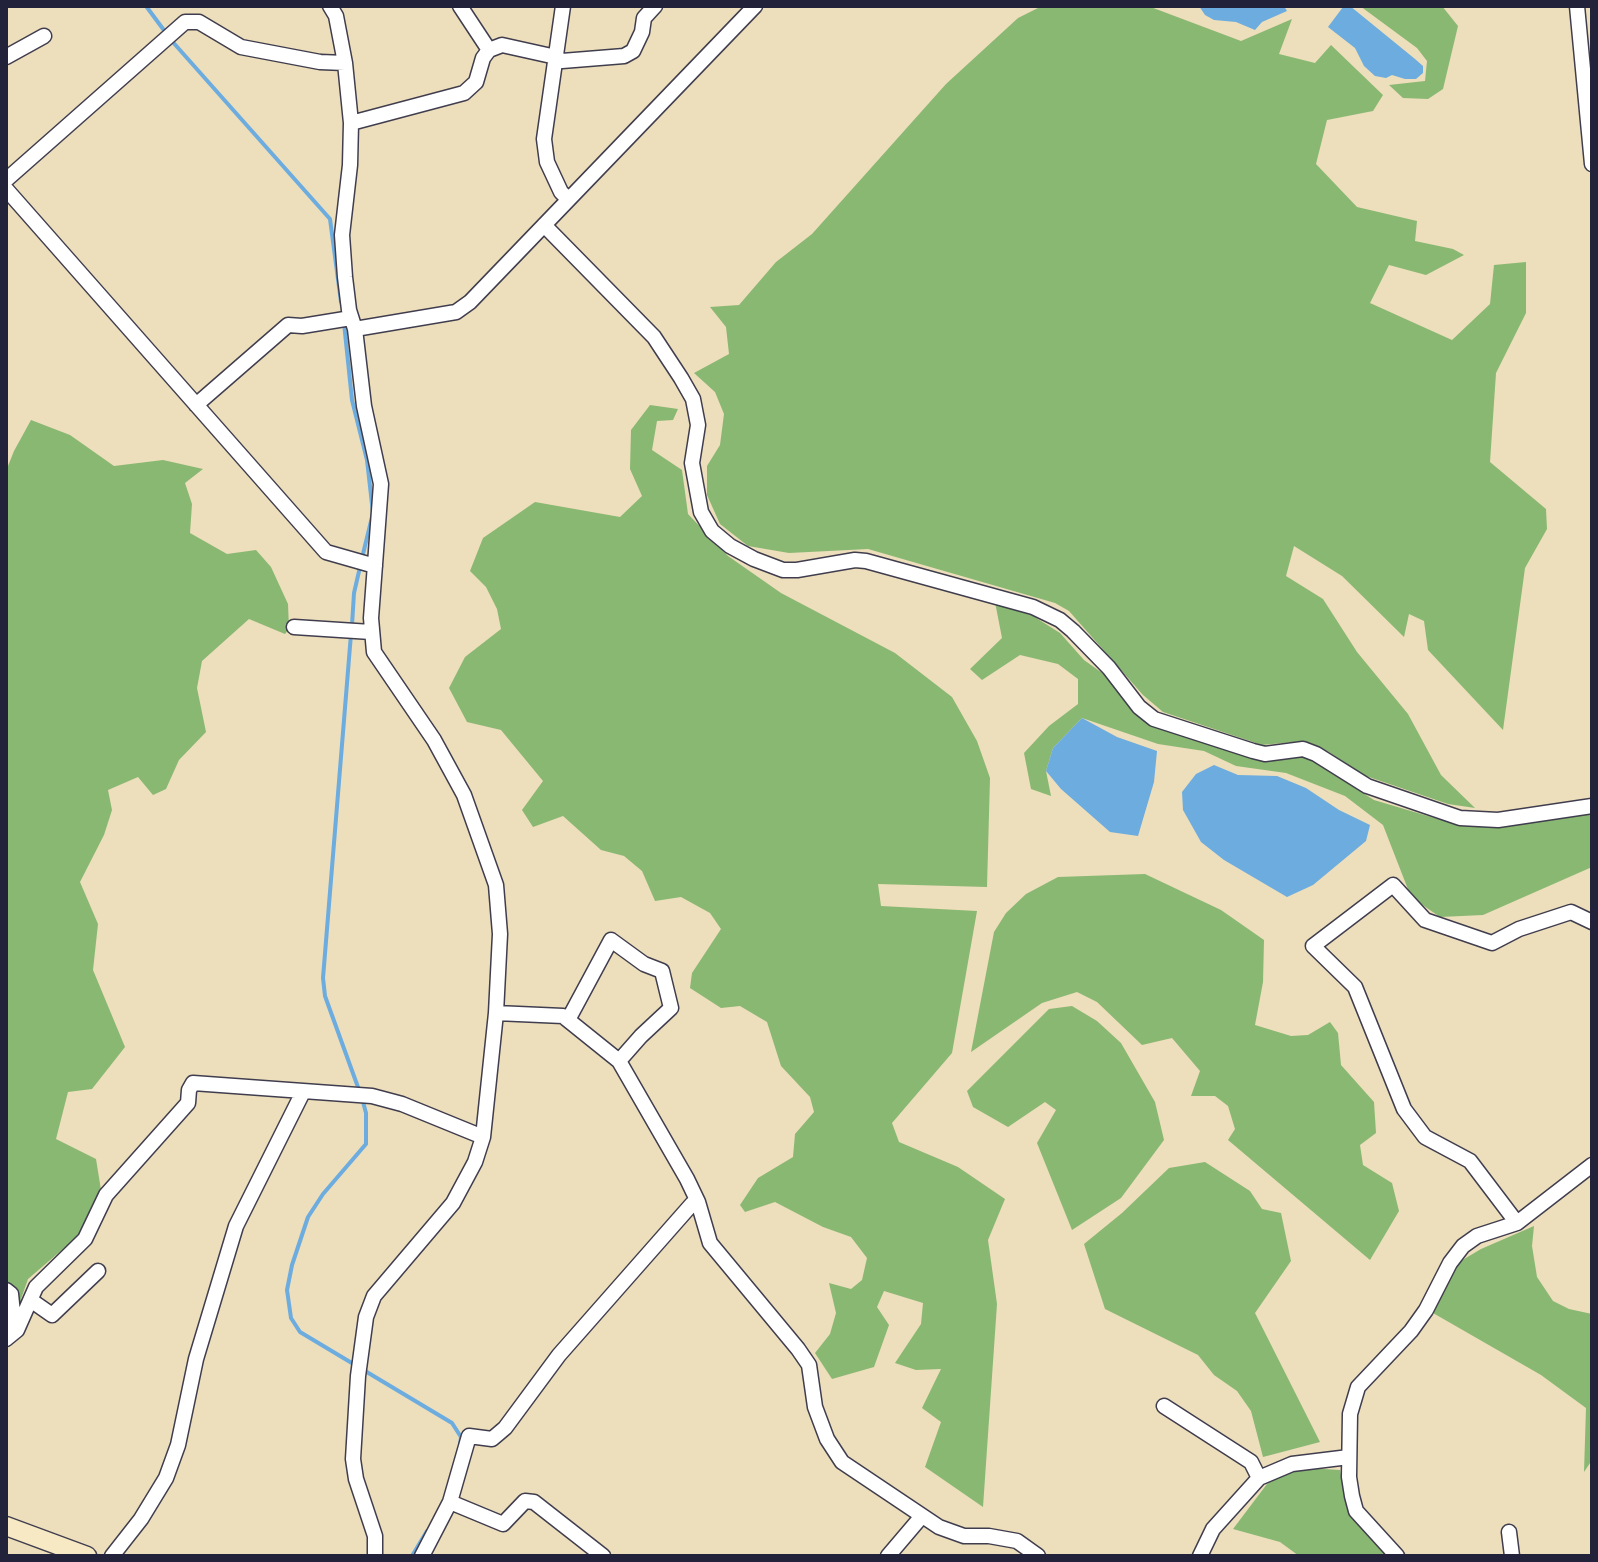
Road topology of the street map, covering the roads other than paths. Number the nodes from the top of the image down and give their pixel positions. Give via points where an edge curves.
1 (330, 6) edge
2 (460, 6) edge
3 (563, 6) edge
4 (655, 6) edge
5 (1576, 6) edge
6 (751, 7) edge
7 (44, 36) dead end
8 (489, 50) junction
9 (6, 57) edge
10 (556, 57) junction
11 (345, 63) junction
12 (351, 123) junction
13 (1592, 164) edge
14 (6, 180) edge
15 (6, 189) edge
16 (568, 199) junction
17 (544, 225) junction
18 (353, 324) junction
19 (196, 405) junction
20 (373, 573) junction
21 (294, 627) dead end
22 (366, 631) junction
23 (1592, 806) edge
24 (1592, 922) edge
25 (496, 1013) junction
26 (568, 1020) junction
27 (619, 1061) junction
28 (303, 1092) junction
29 (483, 1137) junction
30 (1592, 1165) edge
31 (698, 1202) junction
32 (1517, 1223) junction
33 (98, 1271) dead end
34 (6, 1290) edge
35 (32, 1301) junction
36 (6, 1331) edge
37 (6, 1339) edge
38 (1164, 1406) dead end
39 (1349, 1457) junction
40 (1259, 1478) junction
41 (450, 1502) junction
42 (922, 1516) junction
43 (6, 1526) edge
44 (1509, 1532) dead end
45 (87, 1556) edge
46 (112, 1556) edge
47 (375, 1556) edge
48 (422, 1556) edge
49 (603, 1556) edge
50 (888, 1556) edge
51 (1038, 1556) edge
52 (1200, 1556) edge
53 (1397, 1556) edge
54 (1512, 1556) edge

1 - 11 street
2 - 8 street
3 - 10 street
4 - 10 street via 644,18 633,51 624,56 562,61
5 - 13 street
6 - 16 street
7 - 9 street
8 - 10 street via 502,45
8 - 12 street via 476,82 464,93
10 - 16 street via 544,139 547,162
11 - 12 street
11 - 14 street via 241,47 199,22 185,22
12 - 18 street via 342,235
15 - 19 street
16 - 17 street
17 - 18 street via 456,312
17 - 23 street via 654,337 681,378 693,399 698,425 692,463 701,512 730,546 783,570 866,561 1033,607 1073,631 1154,719 1265,754 1303,749 1367,786 1460,818 1498,820
18 - 19 street via 288,325
18 - 20 street via 381,484
19 - 20 street via 326,552
20 - 22 street
21 - 22 street
22 - 25 street via 464,795 496,885
24 - 32 street via 1571,912 1492,943 1425,920 1393,885 1313,946 1355,987 1404,1109 1425,1137 1470,1161
25 - 26 street
25 - 29 street
26 - 27 street
26 - 27 street via 611,940 662,971 671,1008
27 - 31 street
28 - 29 street via 372,1096
28 - 35 street via 193,1083 188,1103 106,1195 85,1239 36,1287
28 - 46 street via 236,1226 166,1478
29 - 47 street via 453,1203 374,1296 366,1317 353,1459 375,1536
30 - 32 street
31 - 41 street via 559,1355 505,1428 492,1439 469,1436
31 - 42 street via 710,1243 809,1365 815,1407 842,1462
32 - 39 street via 1463,1246 1411,1331 1358,1387 1350,1414
33 - 35 street via 52,1315
34 - 36 street via 13,1313
35 - 37 street
38 - 40 street via 1251,1462
39 - 40 street via 1292,1464
39 - 53 street via 1356,1511
40 - 52 street via 1213,1529
41 - 48 street
41 - 49 street via 503,1524 525,1501 534,1502
42 - 50 street
42 - 51 street via 964,1536 1017,1541
43 - 45 main road
44 - 54 street

